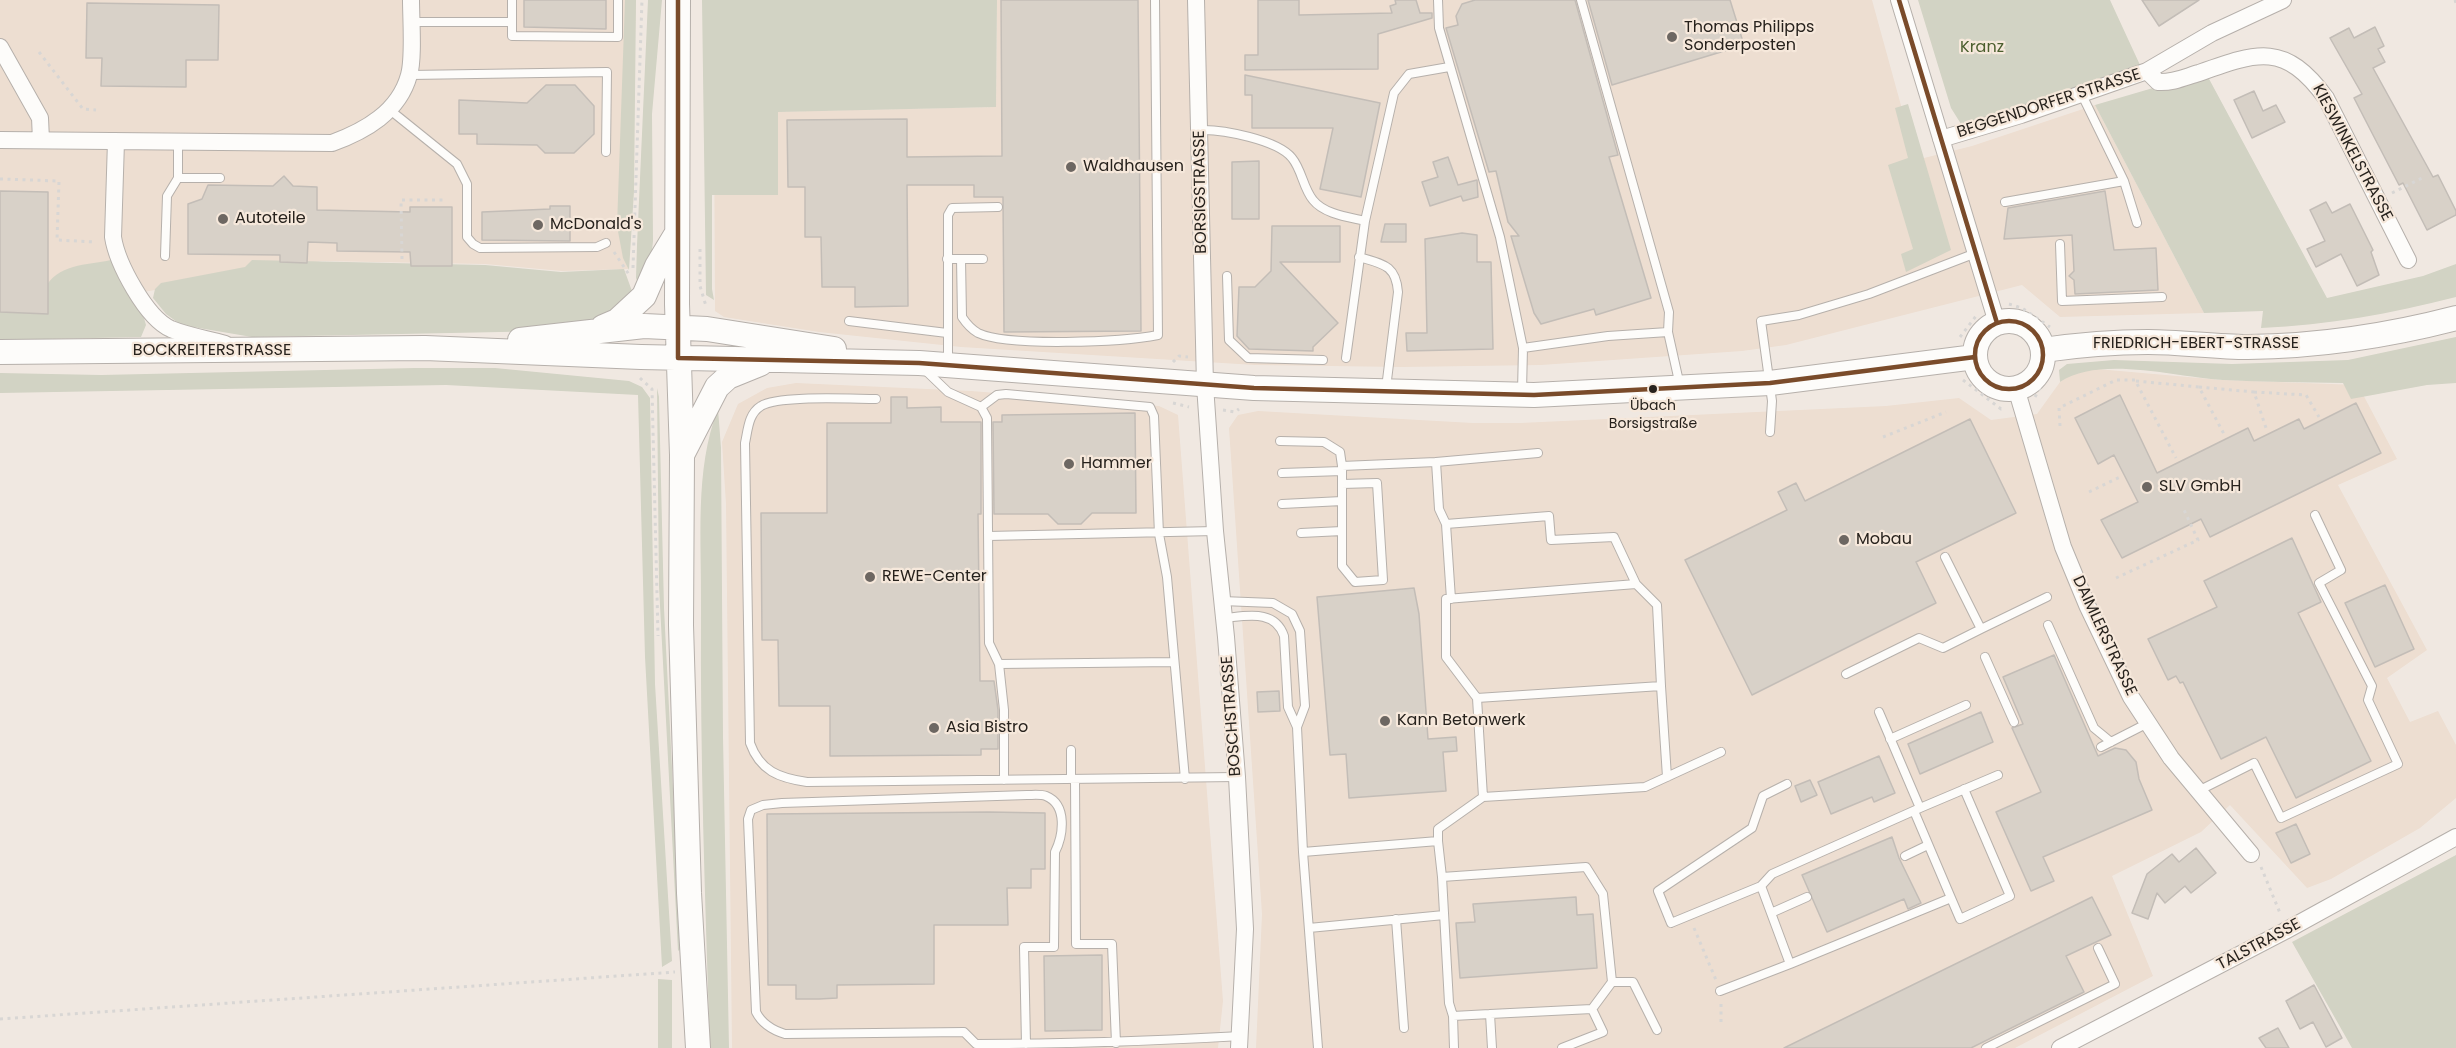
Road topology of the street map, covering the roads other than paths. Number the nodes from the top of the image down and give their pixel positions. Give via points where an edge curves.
1 (411, 0) edge
2 (512, 0) edge
3 (618, 0) edge
4 (678, 0) edge
5 (1155, 0) edge
6 (1196, 0) edge
7 (1438, 0) edge
8 (1581, 0) edge
9 (1899, 0) edge
10 (2283, 0) edge
11 (512, 21) junction
12 (411, 22) junction
13 (0, 47) edge
14 (1449, 67) junction
15 (2147, 71) junction
16 (410, 75) junction
17 (2082, 95) junction
18 (390, 110) junction
19 (1200, 130) junction
20 (1941, 139) junction
21 (0, 140) edge
22 (41, 140) junction
23 (116, 141) junction
24 (178, 142) junction
25 (606, 152) dead end
26 (178, 178) junction
27 (220, 178) dead end
28 (2124, 182) junction
29 (2005, 202) dead end
30 (998, 207) dead end
31 (1365, 221) junction
32 (2137, 223) dead end
33 (677, 233) junction
34 (608, 244) road end
35 (2060, 244) dead end
36 (1976, 253) junction
37 (165, 256) dead end
38 (1359, 256) junction
39 (946, 259) junction
40 (961, 259) junction
41 (983, 259) dead end
42 (2408, 260) dead end
43 (1227, 276) dead end
44 (2163, 297) dead end
45 (2456, 318) edge
46 (849, 321) dead end
47 (1997, 323) junction
48 (677, 327) junction
49 (599, 330) junction
50 (1668, 332) junction
51 (947, 333) junction
52 (424, 348) junction
53 (1523, 348) junction
54 (2043, 350) junction
55 (246, 351) junction
56 (0, 352) edge
57 (1975, 357) junction
58 (678, 358) junction
59 (1346, 358) dead end
60 (768, 360) junction
61 (1323, 360) dead end
62 (919, 363) junction
63 (948, 364) junction
64 (1770, 383) junction
65 (1205, 385) junction
66 (2016, 388) junction
67 (1680, 389) junction
68 (1385, 393) junction
69 (1522, 395) junction
70 (876, 399) dead end
71 (981, 407) junction
72 (1770, 432) dead end
73 (1280, 441) dead end
74 (1538, 453) dead end
75 (682, 455) junction
76 (1436, 462) junction
77 (1342, 469) junction
78 (1282, 473) dead end
79 (1342, 484) junction
80 (1342, 501) junction
81 (1282, 504) dead end
82 (2315, 515) dead end
83 (1446, 524) junction
84 (1215, 531) junction
85 (1342, 531) junction
86 (1301, 533) dead end
87 (1159, 534) junction
88 (988, 536) junction
89 (1945, 557) dead end
90 (1636, 584) junction
91 (2047, 597) dead end
92 (1451, 598) junction
93 (1222, 601) junction
94 (1224, 618) junction
95 (2048, 625) dead end
96 (1981, 629) junction
97 (1985, 657) dead end
98 (1174, 662) junction
99 (999, 664) junction
100 (1846, 674) dead end
101 (1661, 686) junction
102 (1477, 698) junction
103 (1966, 705) dead end
104 (1879, 712) dead end
105 (2014, 722) dead end
106 (2148, 723) junction
107 (1297, 727) junction
108 (1890, 739) junction
109 (2111, 742) junction
110 (2101, 747) dead end
111 (1071, 750) dead end
112 (1722, 752) dead end
113 (1998, 775) dead end
114 (1237, 777) junction
115 (1667, 777) junction
116 (1073, 779) junction
117 (1185, 779) junction
118 (1004, 780) junction
119 (1787, 784) dead end
120 (1964, 789) junction
121 (2198, 791) junction
122 (1483, 797) junction
123 (1917, 809) junction
124 (2456, 837) edge
125 (1438, 842) junction
126 (1928, 845) junction
127 (1303, 852) junction
128 (2251, 854) road end
129 (1905, 856) dead end
130 (1442, 877) junction
131 (1761, 886) junction
132 (1807, 897) dead end
133 (1951, 898) junction
134 (1771, 913) junction
135 (1444, 915) junction
136 (1396, 919) junction
137 (1309, 928) junction
138 (2098, 948) dead end
139 (1790, 964) junction
140 (1612, 982) junction
141 (1720, 991) road end
142 (1592, 1009) junction
143 (1490, 1014) junction
144 (1453, 1016) junction
145 (1404, 1028) dead end
146 (1657, 1030) dead end
147 (1240, 1042) edge
148 (1116, 1043) junction
149 (1026, 1044) junction
150 (698, 1048) edge
151 (1318, 1048) edge
152 (1454, 1048) edge
153 (1492, 1048) edge
154 (1562, 1048) edge
155 (1986, 1048) edge
156 (2060, 1048) edge

1 - 12 street
2 - 11 lane
3 - 11 lane via 618,37 512,36
4 - 33 main road
5 - 40 lane via 1158,335 1130,341 1007,340 976,332 962,316
6 - 19 street, BORSIGSTRASSE
7 - 14 lane via 1439,28
8 - 50 lane via 1670,312
9 - 20 street
10 - 15 street, BEGGENDORFER STRASSE via 2212,33
11 - 12 lane
12 - 16 street
13 - 22 street via 40,118
14 - 31 lane via 1409,74 1394,93
14 - 53 lane via 1500,237
15 - 17 street, BEGGENDORFER STRASSE
15 - 42 street, KIESWINKELSTRASSE via 2158,82 2170,82 2238,59 2264,56 2289,60 2310,75 2326,98
16 - 18 street
16 - 25 lane via 607,72
17 - 20 street, BEGGENDORFER STRASSE
17 - 28 lane
18 - 24 street via 361,133 332,143
18 - 34 lane via 464,174 467,237 472,244 480,248
19 - 31 lane via 1220,129 1276,146 1292,157 1313,201 1329,211
19 - 65 street, BORSIGSTRASSE
20 - 36 street
21 - 22 street
22 - 23 street
23 - 24 street
23 - 55 street via 115,251 147,308 170,329
24 - 26 lane
26 - 27 lane
26 - 37 lane via 167,196
28 - 29 lane
28 - 32 lane
30 - 39 lane via 952,208 948,215
31 - 38 lane
33 - 48 main road
33 - 49 main road via 645,296 617,321
35 - 44 lane via 2062,301
36 - 47 street
36 - 64 lane via 1869,294 1799,315 1761,321
38 - 59 lane
38 - 68 lane via 1382,263 1397,279
39 - 40 lane
39 - 51 lane
40 - 41 lane
43 - 61 lane via 1229,340 1248,358
45 - 54 main road, FRIEDRICH-EBERT-STRASSE via 2401,332 2328,343 2247,347 2149,342
46 - 51 lane
47 - 54 main road via 2012,321 2026,326 2037,336
47 - 57 main road via 1980,337
48 - 49 main road, BOCKREITERSTRASSE
48 - 58 main road
48 - 62 main road
49 - 52 main road, BOCKREITERSTRASSE
50 - 53 lane
50 - 67 lane
51 - 63 lane
52 - 55 main road, BOCKREITERSTRASSE
52 - 58 main road, BOCKREITERSTRASSE
53 - 69 lane
54 - 66 main road via 2036,376
55 - 56 main road, BOCKREITERSTRASSE
57 - 64 main road
57 - 66 main road via 1978,368 1992,384
58 - 60 main road
58 - 75 main road
60 - 62 main road
60 - 75 main road via 728,377 717,387
62 - 63 main road
62 - 71 lane via 948,392
63 - 65 main road
64 - 67 main road
64 - 72 lane
65 - 68 main road
65 - 84 street, BOSCHSTRASSE
66 - 106 street, DAIMLERSTRASSE via 2063,547 2131,697
67 - 69 main road
68 - 69 main road
70 - 118 lane via 780,400 761,405 751,417 745,443 750,744 756,759 784,779
71 - 87 lane via 997,395 1006,394 1150,407 1154,416
71 - 88 lane via 989,428
73 - 77 lane via 1324,442 1340,452
74 - 76 lane
75 - 150 main road via 681,625
76 - 77 lane
76 - 83 lane via 1439,509
77 - 78 lane
77 - 79 lane
79 - 80 lane
79 - 85 lane via 1377,483 1383,580 1355,582 1342,566
80 - 81 lane
80 - 85 lane
82 - 121 lane via 2341,570 2319,583 2372,686 2368,700 2398,764 2281,818 2254,763
83 - 90 lane via 1549,516 1551,540 1614,537
83 - 92 lane
84 - 87 lane
84 - 93 street, BOSCHSTRASSE
85 - 86 lane
87 - 88 lane
87 - 98 lane
88 - 99 lane via 988,643
89 - 96 lane
90 - 92 lane
90 - 101 lane via 1657,605
91 - 96 lane
92 - 102 lane via 1446,599 1446,657
93 - 94 street, BOSCHSTRASSE
93 - 107 lane via 1274,603 1292,614 1300,631 1305,706
94 - 107 lane via 1258,615 1281,626 1288,707
94 - 114 street, BOSCHSTRASSE
95 - 109 lane via 2094,728
96 - 100 lane via 1943,648 1919,639
97 - 105 lane
98 - 99 lane
98 - 117 lane
99 - 118 lane via 1004,710
101 - 102 lane
101 - 115 lane
102 - 122 lane
103 - 108 lane
104 - 108 lane
106 - 109 lane
106 - 121 street, DAIMLERSTRASSE
107 - 127 lane
108 - 123 lane
109 - 110 lane
111 - 116 lane
112 - 115 lane
113 - 120 lane
114 - 117 lane
114 - 147 street, BOSCHSTRASSE via 1245,929
115 - 122 lane via 1645,787
116 - 117 lane
116 - 118 lane
116 - 148 lane via 1077,944 1112,944
119 - 131 lane via 1763,796 1752,828 1658,891 1671,923
120 - 123 lane
120 - 133 lane via 2010,896 1960,919
121 - 128 street, DAIMLERSTRASSE
122 - 125 lane via 1438,829
123 - 126 lane
123 - 131 lane via 1772,874
124 - 156 street, TALSTRASSE via 2285,932
125 - 127 lane
125 - 130 lane
126 - 129 lane
126 - 133 lane
127 - 137 lane
130 - 135 lane
130 - 140 lane via 1586,867 1603,894
131 - 134 lane
132 - 134 lane
133 - 139 lane
134 - 139 lane
135 - 136 lane
135 - 144 lane
136 - 137 lane
136 - 145 lane
137 - 151 lane
138 - 155 lane via 2115,984
139 - 141 lane
140 - 142 lane
140 - 146 lane via 1633,982
142 - 143 lane
142 - 154 lane via 1603,1032
143 - 144 lane
143 - 153 lane
144 - 152 lane
147 - 148 lane
148 - 149 lane
149 - 149 lane via 1024,947 1054,947 1055,852 1062,838 1061,816 1055,802 1045,795 1016,795 782,803 751,810 748,819 756,1012 761,1020 784,1034 964,1032 976,1044

